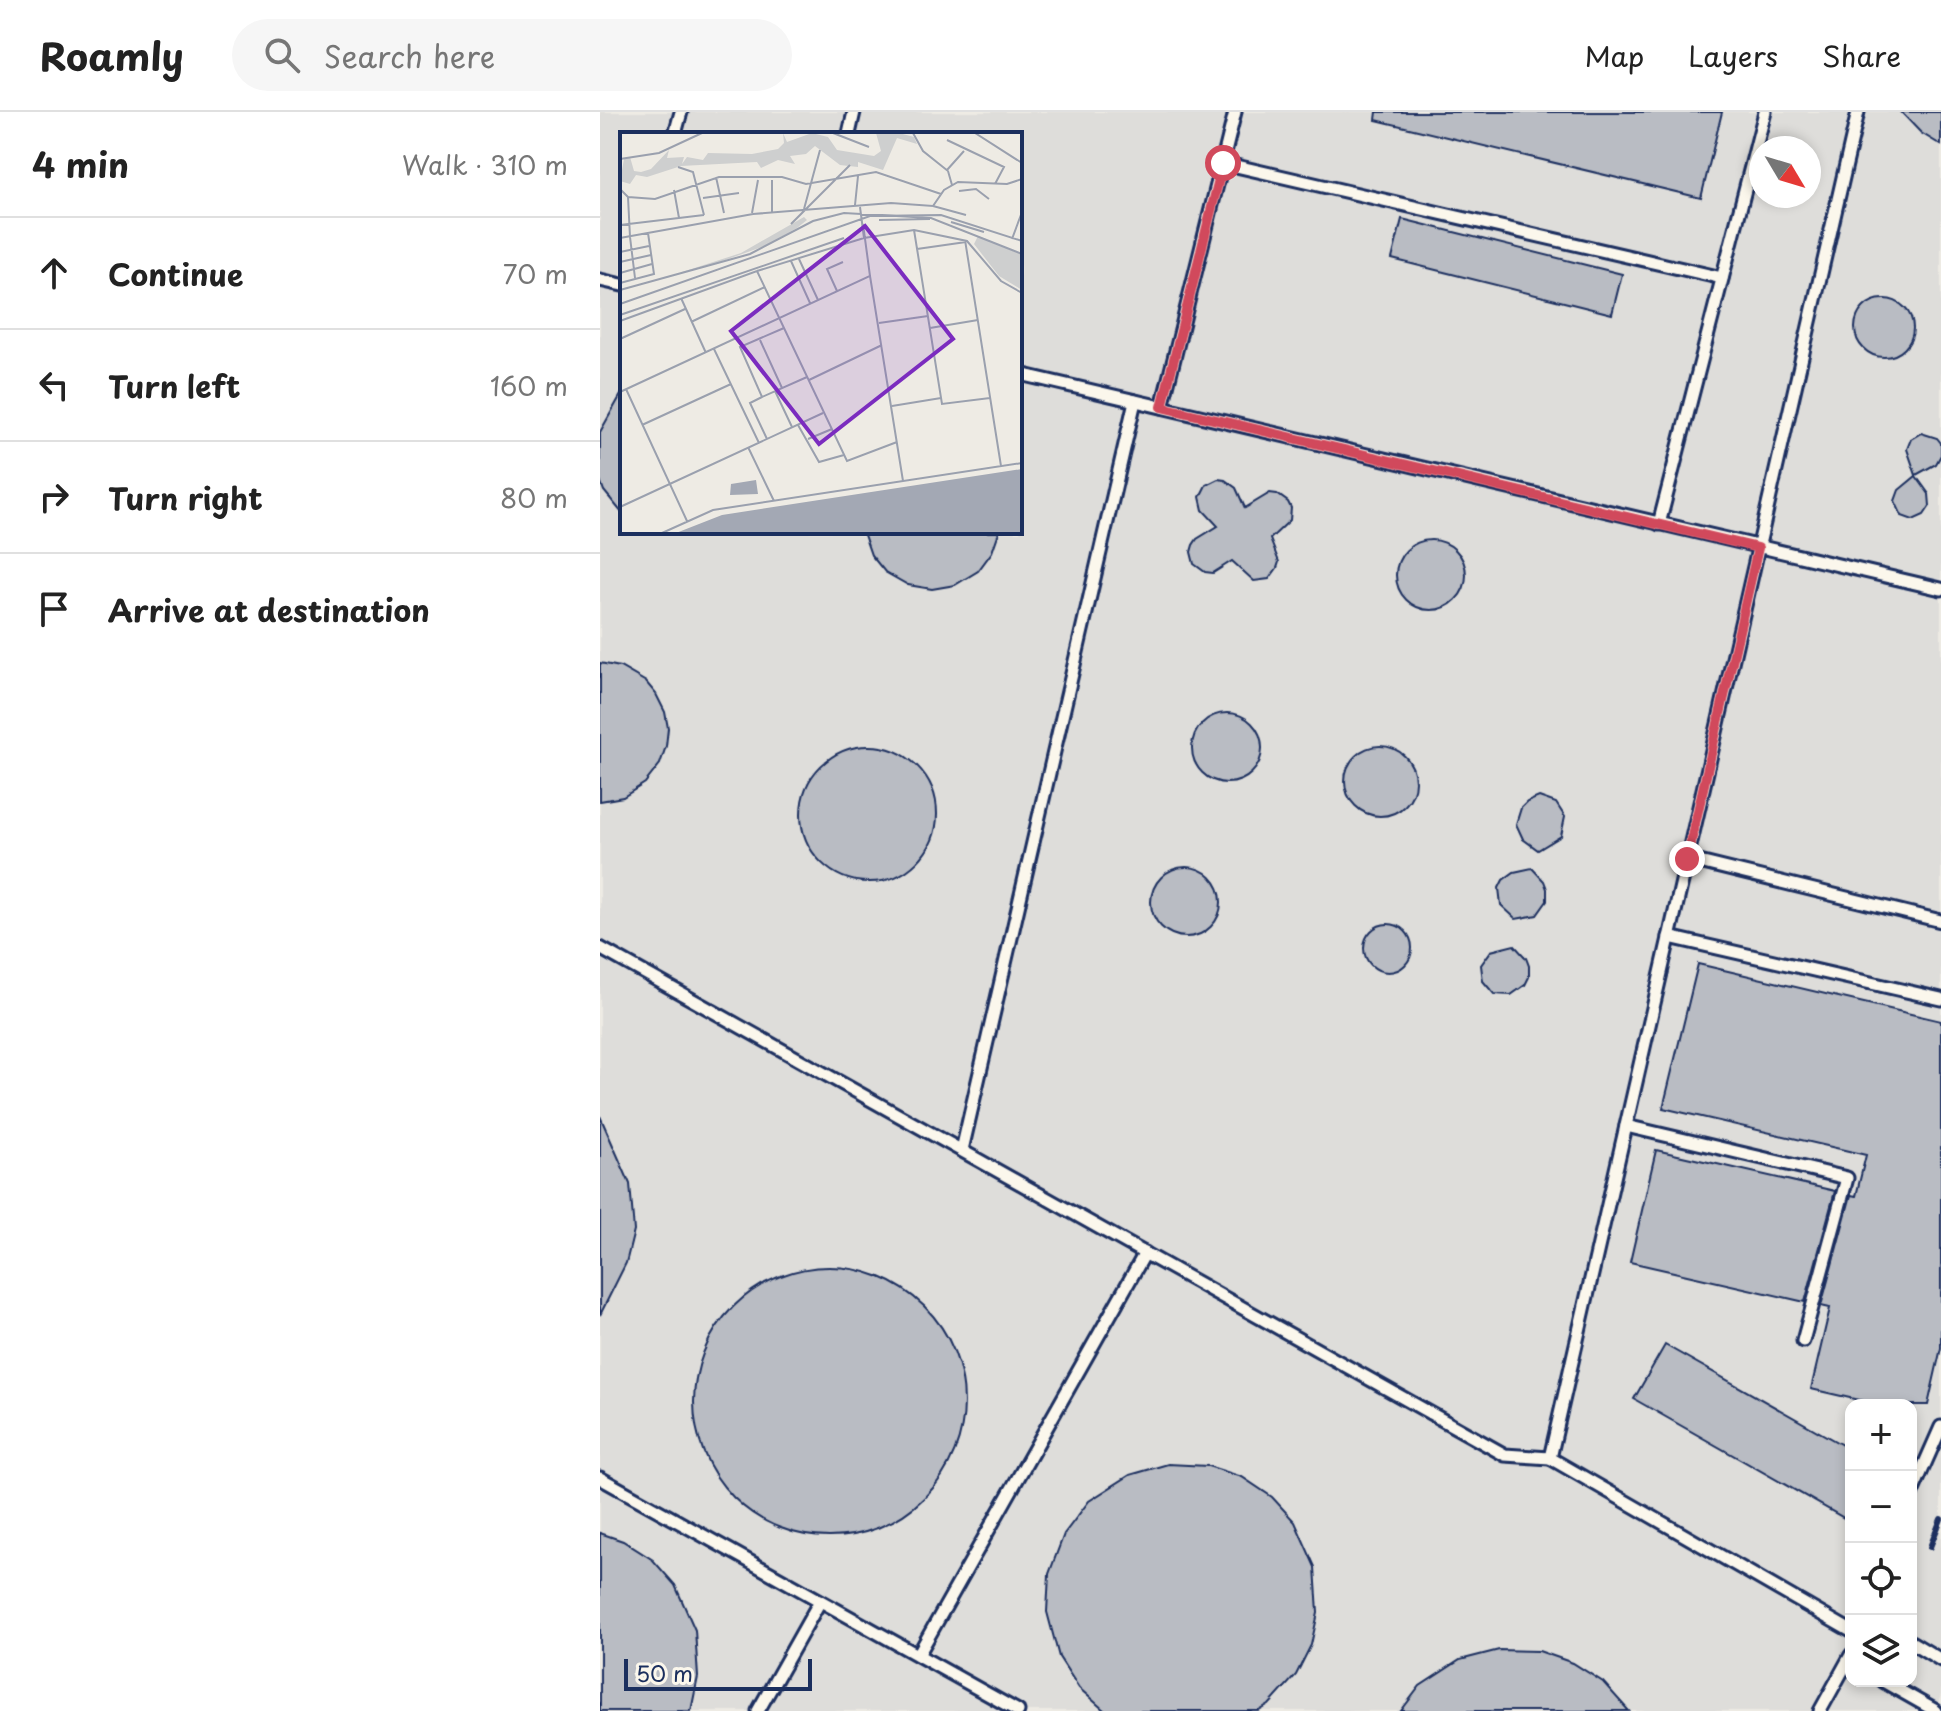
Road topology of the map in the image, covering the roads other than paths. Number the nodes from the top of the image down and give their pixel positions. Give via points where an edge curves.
1 (681, 112) edge
2 (854, 112) edge
3 (1235, 112) edge
4 (1765, 112) edge
5 (1858, 112) edge
6 (676, 132) edge
7 (849, 132) edge
8 (1223, 163) junction
9 (1722, 278) junction
10 (600, 280) edge
11 (620, 285) edge
12 (1022, 374) edge
13 (1135, 401) junction
14 (1162, 407) junction
15 (1659, 524) junction
16 (1758, 548) junction
17 (1941, 589) edge
18 (1687, 859) junction
19 (1941, 921) edge
20 (1669, 937) junction
21 (600, 948) edge
22 (1941, 999) edge
23 (1626, 1126) junction
24 (962, 1150) junction
25 (1145, 1253) junction
26 (1803, 1341) dead end
27 (1941, 1427) edge
28 (1550, 1458) junction
29 (600, 1478) edge
30 (1917, 1481) edge
31 (820, 1601) junction
32 (1845, 1628) edge
33 (1917, 1646) edge
34 (918, 1655) junction
35 (1941, 1660) edge
36 (1845, 1666) edge
37 (1894, 1687) edge
38 (758, 1711) edge
39 (1018, 1711) edge
40 (1820, 1711) edge
41 (1939, 1711) edge

1 - 6 lane
2 - 7 lane
3 - 8 lane
4 - 9 lane
5 - 16 lane
8 - 9 lane
8 - 14 lane
9 - 15 lane
10 - 11 lane
12 - 13 lane
13 - 14 lane
13 - 24 lane
14 - 15 lane
15 - 16 lane
16 - 17 lane
16 - 18 lane
18 - 19 lane
18 - 20 lane
20 - 22 lane
20 - 23 lane
21 - 24 lane
23 - 26 lane via 1847,1178
23 - 28 lane
24 - 25 lane
25 - 28 lane via 1505,1455
25 - 34 lane
27 - 30 lane
28 - 32 lane
29 - 31 lane
31 - 34 lane
31 - 38 lane
33 - 35 lane
34 - 39 lane
36 - 40 lane
37 - 41 lane

